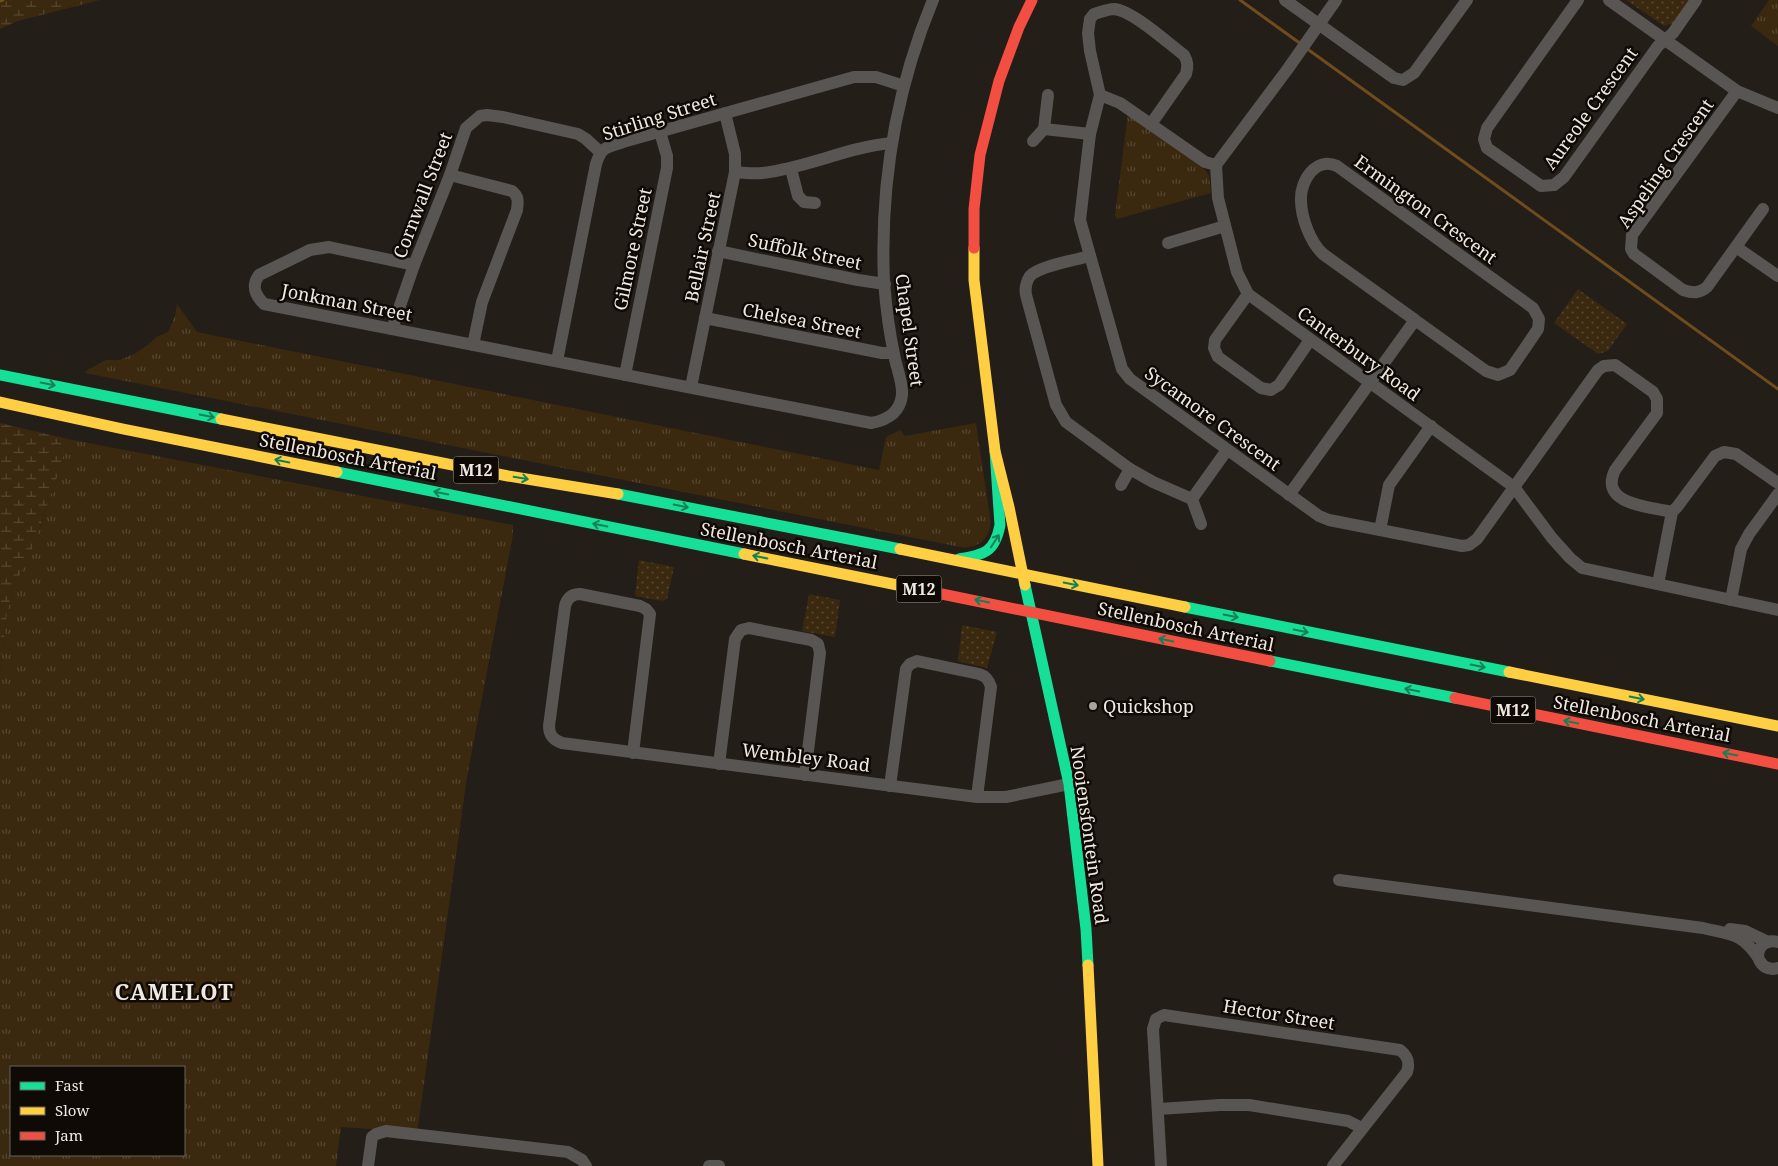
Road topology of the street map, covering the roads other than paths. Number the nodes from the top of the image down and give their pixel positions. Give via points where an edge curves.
1 (933, 0) edge
2 (1032, 0) edge
3 (1285, 0) edge
4 (1336, 0) edge
5 (1467, 0) edge
6 (1578, 0) edge
7 (1610, 0) edge
8 (1696, 0) edge
9 (1318, 24) junction
10 (1666, 39) junction
11 (904, 86) junction
12 (1738, 91) junction
13 (1048, 95) dead end
14 (1100, 95) junction
15 (1778, 108) edge
16 (725, 114) junction
17 (1151, 124) junction
18 (1044, 129) junction
19 (660, 132) junction
20 (1090, 134) junction
21 (1033, 141) dead end
22 (892, 143) junction
23 (600, 152) junction
24 (1216, 165) junction
25 (791, 169) junction
26 (735, 172) junction
27 (450, 174) junction
28 (815, 203) dead end
29 (1763, 209) dead end
30 (1225, 226) junction
31 (1168, 243) dead end
32 (1736, 247) junction
33 (718, 251) junction
34 (1090, 256) junction
35 (414, 265) junction
36 (1778, 276) edge
37 (884, 284) junction
38 (1248, 294) junction
39 (705, 318) junction
40 (1415, 320) junction
41 (392, 329) junction
42 (1310, 340) junction
43 (473, 345) junction
44 (893, 353) junction
45 (557, 361) junction
46 (625, 374) junction
47 (0, 375) edge
48 (1370, 383) junction
49 (691, 388) junction
50 (0, 402) edge
51 (1431, 426) junction
52 (1227, 450) junction
53 (995, 451) junction
54 (1130, 469) junction
55 (1778, 483) edge
56 (1121, 484) dead end
57 (1514, 487) junction
58 (1778, 494) edge
59 (1289, 495) junction
60 (1192, 499) junction
61 (1672, 512) junction
62 (1201, 524) dead end
63 (1380, 530) junction
64 (953, 560) junction
65 (1024, 575) junction
66 (1658, 584) junction
67 (1730, 600) junction
68 (1778, 610) edge
69 (1030, 612) junction
70 (1778, 726) edge
71 (633, 753) junction
72 (719, 764) junction
73 (1778, 764) edge
74 (805, 775) junction
75 (1068, 784) junction
76 (890, 786) junction
77 (977, 797) junction
78 (1339, 880) dead end
79 (1703, 928) junction
80 (1773, 942) edge
81 (1758, 957) junction
82 (1777, 971) edge
83 (1158, 1109) junction
84 (1362, 1128) junction
85 (368, 1166) edge
86 (586, 1166) edge
87 (709, 1166) edge
88 (718, 1166) edge
89 (1098, 1166) edge
90 (1161, 1166) edge
91 (1333, 1166) edge

1 - 11 street, Chapel Street via 914,48
2 - 53 main road via 999,81 989,116 980,155 974,209 974,280
3 - 9 street
4 - 9 street
5 - 9 street via 1414,73 1403,80 1394,78
6 - 10 street, Aureole Crescent via 1484,135 1487,148 1541,186 1554,185 1564,177
7 - 10 street
8 - 10 street, Aureole Crescent
9 - 24 street
10 - 12 street
11 - 16 street, Stirling Street via 876,77 854,77
11 - 22 street, Chapel Street
12 - 15 street
12 - 32 street, Aspeling Crescent via 1634,231 1630,243 1634,254 1691,293 1707,288
13 - 18 street
14 - 17 street via 1120,102
14 - 17 street via 1090,51 1088,24 1094,14 1120,10 1184,55 1187,61 1186,74
14 - 20 street, Sycamore Crescent
16 - 19 street, Stirling Street
16 - 26 street, Bellair Street via 735,154
17 - 24 street via 1205,162
18 - 20 street
18 - 21 street
19 - 23 street, Stirling Street
19 - 46 street, Gilmore Street via 667,168
20 - 34 street, Sycamore Crescent via 1080,220
22 - 25 street via 871,145
22 - 37 street, Chapel Street via 884,232
23 - 27 street, Cornwall Street via 578,134 480,116 466,128
23 - 45 street, Stirling Street
24 - 30 street, Canterbury Road via 1218,198
25 - 26 street via 761,174
25 - 28 street via 798,196 804,202
26 - 33 street, Bellair Street
27 - 35 street, Cornwall Street
27 - 43 street via 512,191 518,200 482,302
29 - 32 street, Aspeling Crescent
30 - 31 street
30 - 38 street, Canterbury Road via 1237,272
32 - 36 street
33 - 37 street, Suffolk Street
33 - 39 street, Bellair Street
34 - 52 street, Sycamore Crescent via 1124,373
34 - 54 street via 1038,270 1027,281 1026,295 1062,417
35 - 41 street, Cornwall Street
35 - 41 street, Jonkman Street via 322,247 265,271 256,278 254,290 264,304
37 - 44 street, Chapel Street
38 - 42 street, Canterbury Road
38 - 42 street via 1216,340 1214,348 1218,356 1261,388 1271,390 1278,385
39 - 44 street, Chelsea Street via 882,354
39 - 49 street, Bellair Street
40 - 40 street, Ermington Crescent via 1486,371 1498,375 1510,370 1539,324 1536,311 1526,302 1337,166 1319,165 1304,183 1301,195 1301,207 1312,243 1322,254
40 - 48 street
41 - 43 street, Jonkman Street
42 - 48 street, Canterbury Road
43 - 45 street, Jonkman Street
44 - 49 street, Chapel Street via 902,389 899,406 892,416 871,423
45 - 46 street, Chapel Street
46 - 49 street, Chapel Street
47 -> 64 main road, Stellenbosch Arterial / M12
48 - 51 street, Canterbury Road
48 - 59 street
69 -> 50 main road, Stellenbosch Arterial / M12
51 - 57 street, Canterbury Road
51 - 63 street via 1389,485
52 - 59 street, Sycamore Crescent
52 - 60 street
64 -> 53 main road via 985,553 999,538
53 - 65 main road, Nooiensfontein Road
54 - 56 street
54 - 60 street
55 - 61 street via 1736,454 1724,452 1715,456
57 - 61 street via 1598,370 1604,366 1615,366 1654,392 1658,408 1615,470 1612,479 1614,490 1625,502
57 - 63 street, Sycamore Crescent via 1477,539 1469,545 1458,546
57 - 66 street, Canterbury Road via 1552,538 1582,568
58 - 67 street via 1741,549
59 - 63 street, Sycamore Crescent via 1324,518
60 - 62 street
61 - 66 street
64 - 65 main road, Stellenbosch Arterial / M12
65 - 69 main road, Nooiensfontein Road
65 -> 70 main road, Stellenbosch Arterial / M12
66 - 67 street, Canterbury Road
67 - 68 street, Canterbury Road
73 -> 69 main road, Stellenbosch Arterial / M12
69 - 75 main road, Nooiensfontein Road
71 - 71 street, Wembley Road via 562,743 551,736 549,726 565,606 573,595 643,607 650,614
71 - 72 street, Wembley Road
72 - 74 street, Wembley Road
72 - 74 street via 735,639 741,630 750,628 811,640 819,647
74 - 76 street, Wembley Road
75 - 77 street, Wembley Road via 1006,797
75 - 89 main road, Nooiensfontein Road via 1086,930 1092,1036 1102,1102
76 - 77 street, Wembley Road
76 - 77 street via 906,669 917,661 979,674 989,680 991,686
78 - 79 street
79 - 80 street via 1745,931
79 - 81 street via 1739,937
80 - 81 street via 1760,947
81 - 82 street via 1763,966
83 - 84 street via 1249,1105 1348,1121
83 - 84 street, Hector Street via 1154,1023 1159,1016 1171,1015 1400,1050 1407,1056 1407,1072
83 - 90 street, Hector Street
84 - 91 street, Hector Street
85 - 86 street via 372,1137 386,1130 568,1152
87 - 88 street

